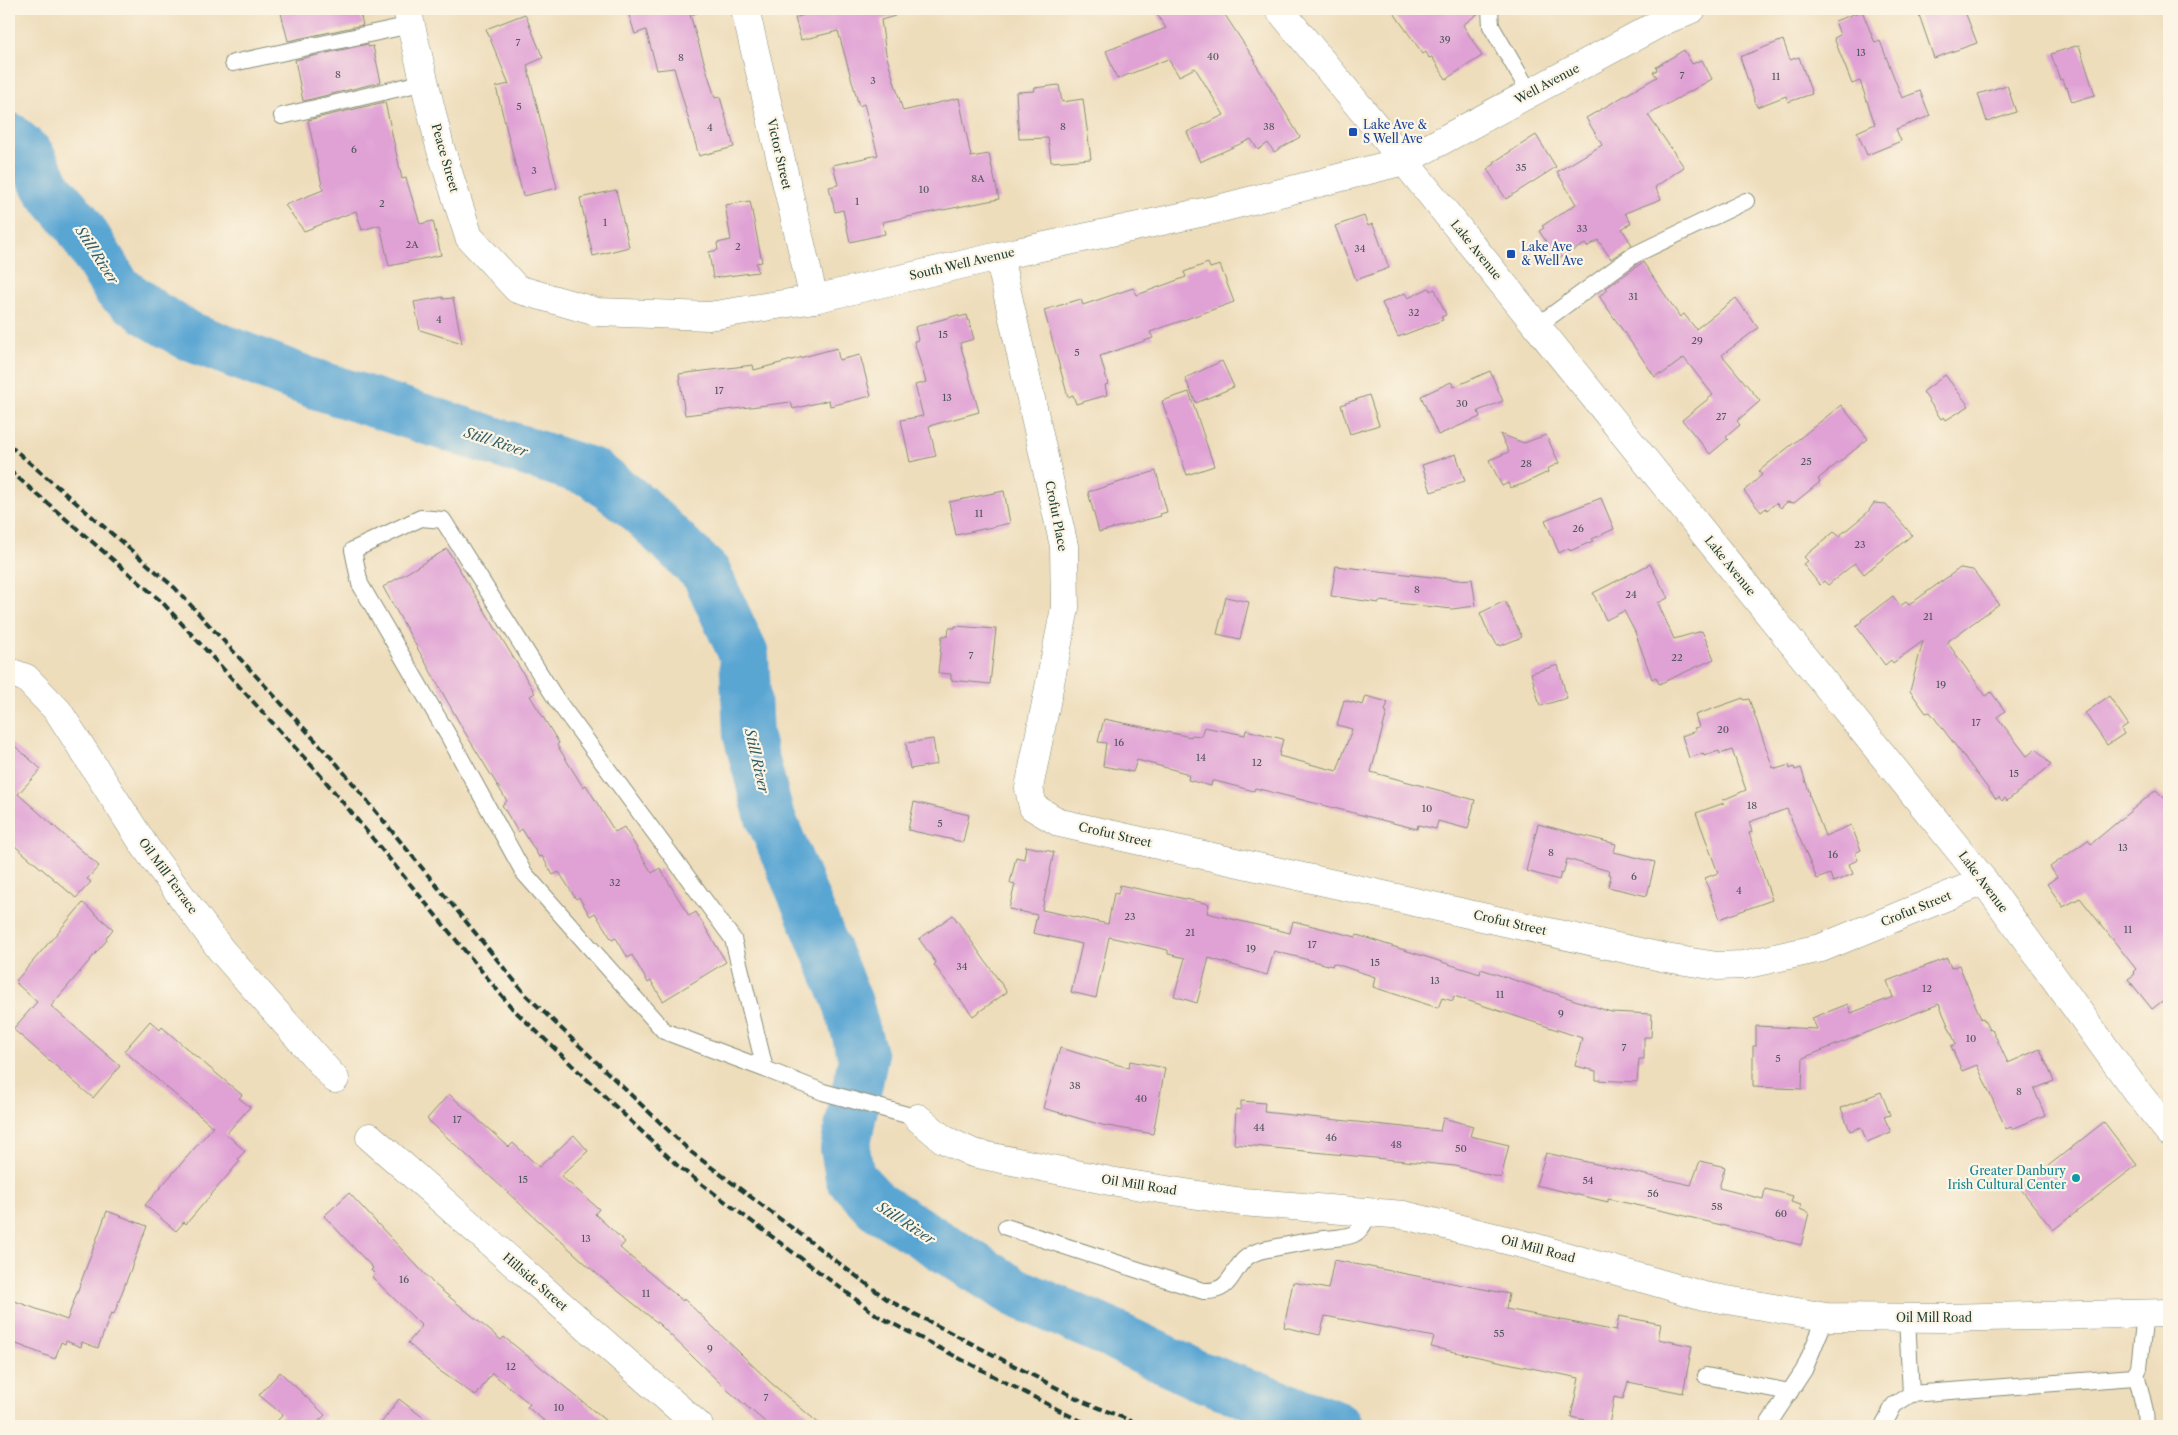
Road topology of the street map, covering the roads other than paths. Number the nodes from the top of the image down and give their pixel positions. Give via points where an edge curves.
1 (745, 9) edge
2 (1279, 9) edge
3 (1490, 9) edge
4 (1692, 9) edge
5 (409, 17) edge
6 (232, 63) dead end
7 (424, 82) junction
8 (1530, 93) junction
9 (282, 116) dead end
10 (1404, 161) junction
11 (1746, 200) dead end
12 (999, 256) junction
13 (517, 289) joint
14 (814, 299) junction
15 (1536, 326) junction
16 (9, 672) edge
17 (1033, 807) joint
18 (1984, 882) junction
19 (765, 1069) junction
20 (335, 1079) dead end
21 (918, 1118) joint
22 (2169, 1132) edge
23 (370, 1137) dead end
24 (1368, 1212) junction
25 (1006, 1228) dead end
26 (2157, 1314) edge
27 (1826, 1317) junction
28 (1907, 1318) junction
29 (2136, 1373) junction
30 (1706, 1376) dead end
31 (1790, 1392) junction
32 (1911, 1394) junction
33 (699, 1426) edge
34 (1767, 1426) edge
35 (1885, 1426) edge
36 (2146, 1426) edge

1 - 14 street, Victor Street
2 - 10 street, Lake Avenue
3 - 8 lane via 1491,26
4 - 8 street, Well Avenue
5 - 6 lane
5 - 7 street, Peace Street
7 - 9 lane
7 - 13 street, Peace Street via 440,147 469,237
8 - 10 street, Well Avenue
10 - 12 street, South Well Avenue via 1218,210
10 - 15 street, Lake Avenue
11 - 15 lane via 1634,255
12 - 14 street, South Well Avenue
12 - 17 street, Crofut Place via 1064,546 1065,608 1029,788
13 - 14 street, South Well Avenue via 597,312 709,316
15 - 18 street, Lake Avenue
16 - 20 street, Oil Mill Terrace via 26,678 58,711 146,848 221,950
17 - 18 street, Crofut Street via 1060,823 1666,958 1717,966 1743,965 1821,948
18 - 22 street, Lake Avenue
19 - 19 lane via 733,939 556,699 443,520 421,518 353,550 360,584 524,873 664,1031
19 - 21 lane via 823,1092
21 - 24 street, Oil Mill Road via 943,1140 974,1153 1110,1181 1242,1202
23 - 33 street, Hillside Street
24 - 25 lane via 1365,1223 1354,1235 1251,1254 1238,1265 1226,1286 1215,1292
24 - 27 street, Oil Mill Road via 1431,1221 1704,1296
26 - 28 street, Oil Mill Road
26 - 29 lane
27 - 28 street, Oil Mill Road
27 - 31 lane via 1804,1370
28 - 32 lane
29 - 32 lane via 2134,1378
29 - 36 lane via 2146,1411
30 - 31 lane
31 - 34 lane
32 - 35 lane via 1894,1405

